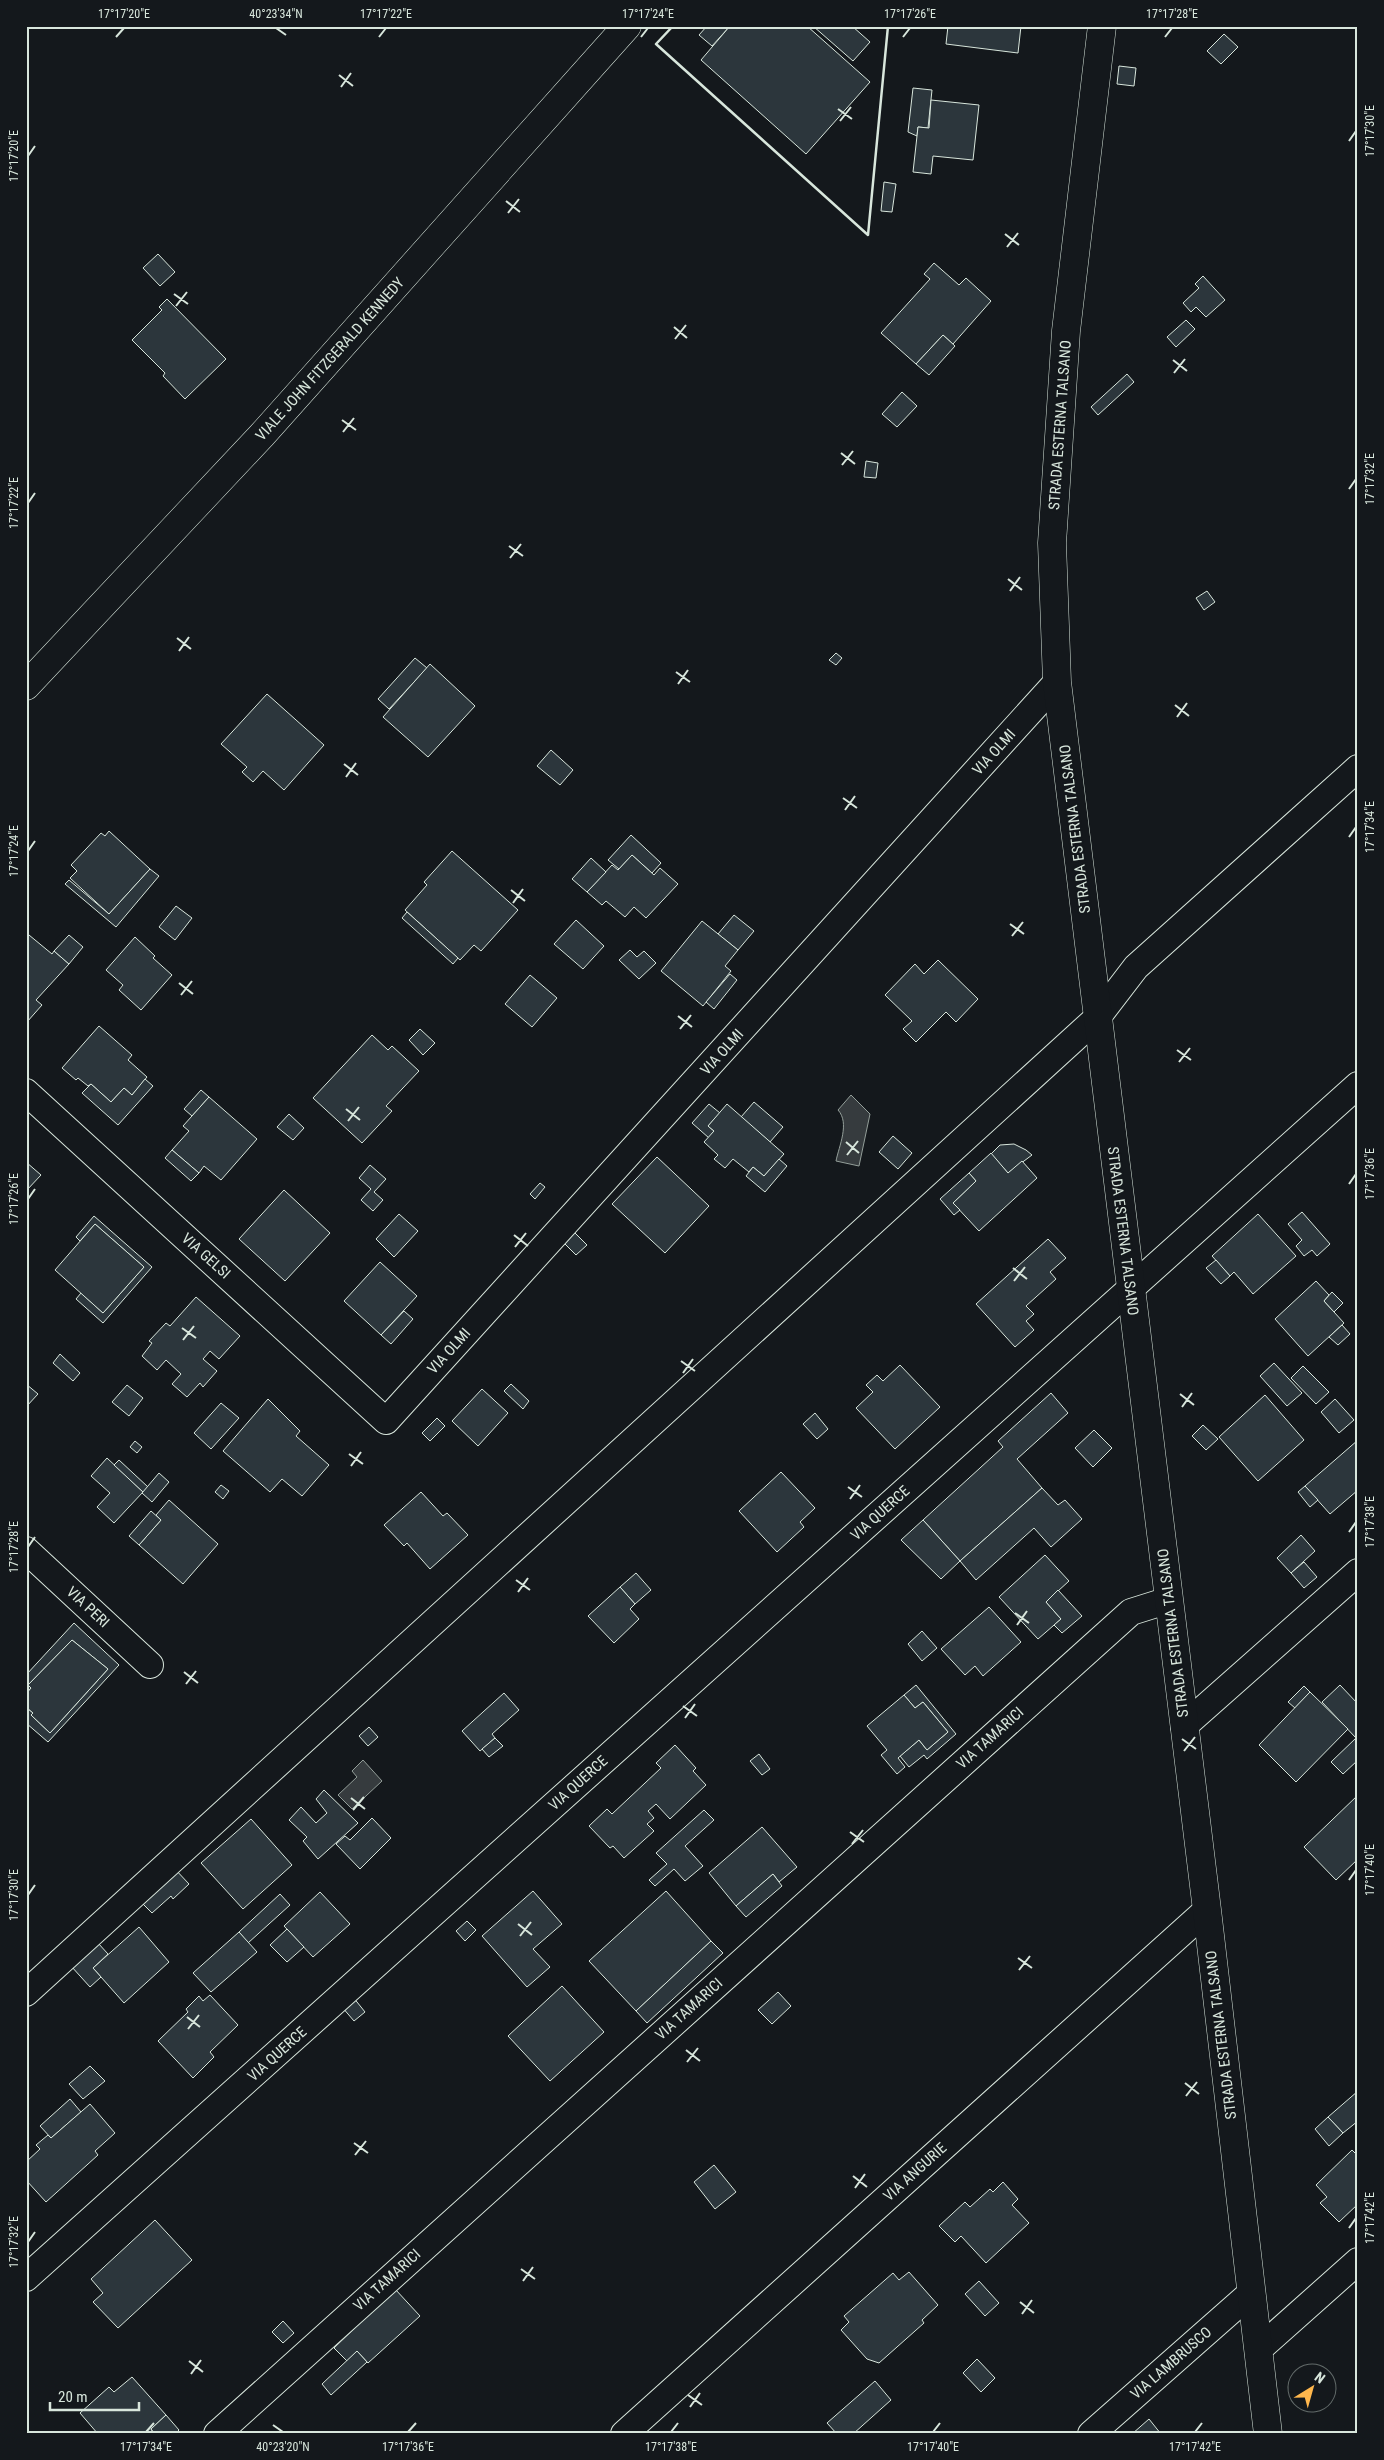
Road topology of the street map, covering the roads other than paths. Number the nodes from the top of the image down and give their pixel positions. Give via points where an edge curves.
1 (627, 26) edge
2 (1102, 26) edge
3 (1057, 682) junction
4 (26, 686) edge
5 (1358, 768) edge
6 (1097, 1018) junction
7 (1358, 1085) edge
8 (26, 1092) edge
9 (1131, 1288) junction
10 (386, 1421) joint
11 (26, 1550) edge
12 (1358, 1572) edge
13 (1169, 1600) junction
14 (150, 1664) dead end
15 (1184, 1726) junction
16 (1207, 1910) junction
17 (26, 1994) edge
18 (1358, 2262) edge
19 (26, 2278) edge
20 (1251, 2293) junction
21 (1258, 2350) junction
22 (216, 2434) edge
23 (624, 2434) edge
24 (1091, 2434) edge
25 (1268, 2434) edge

1 - 4 street, VIALE JOHN FITZGERALD KENNEDY via 262,435
2 - 3 street, STRADA ESTERNA TALSANO via 1066,332 1052,543
3 - 6 street, STRADA ESTERNA TALSANO
3 - 10 street, VIA OLMI
5 - 6 street via 1136,967
6 - 9 street, STRADA ESTERNA TALSANO
6 - 17 street
7 - 9 street, VIA QUERCE
8 - 10 street, VIA GELSI
9 - 13 street, STRADA ESTERNA TALSANO
9 - 19 street, VIA QUERCE
11 - 14 street, VIA PERI
12 - 15 street
13 - 15 street, STRADA ESTERNA TALSANO
13 - 22 street, VIA TAMARICI via 1131,1612
15 - 16 street, STRADA ESTERNA TALSANO
16 - 20 street, STRADA ESTERNA TALSANO
16 - 23 street, VIA ANGURIE
18 - 21 street
20 - 21 street, STRADA ESTERNA TALSANO
20 - 24 street, VIA LAMBRUSCO
21 - 25 street, STRADA ESTERNA TALSANO

